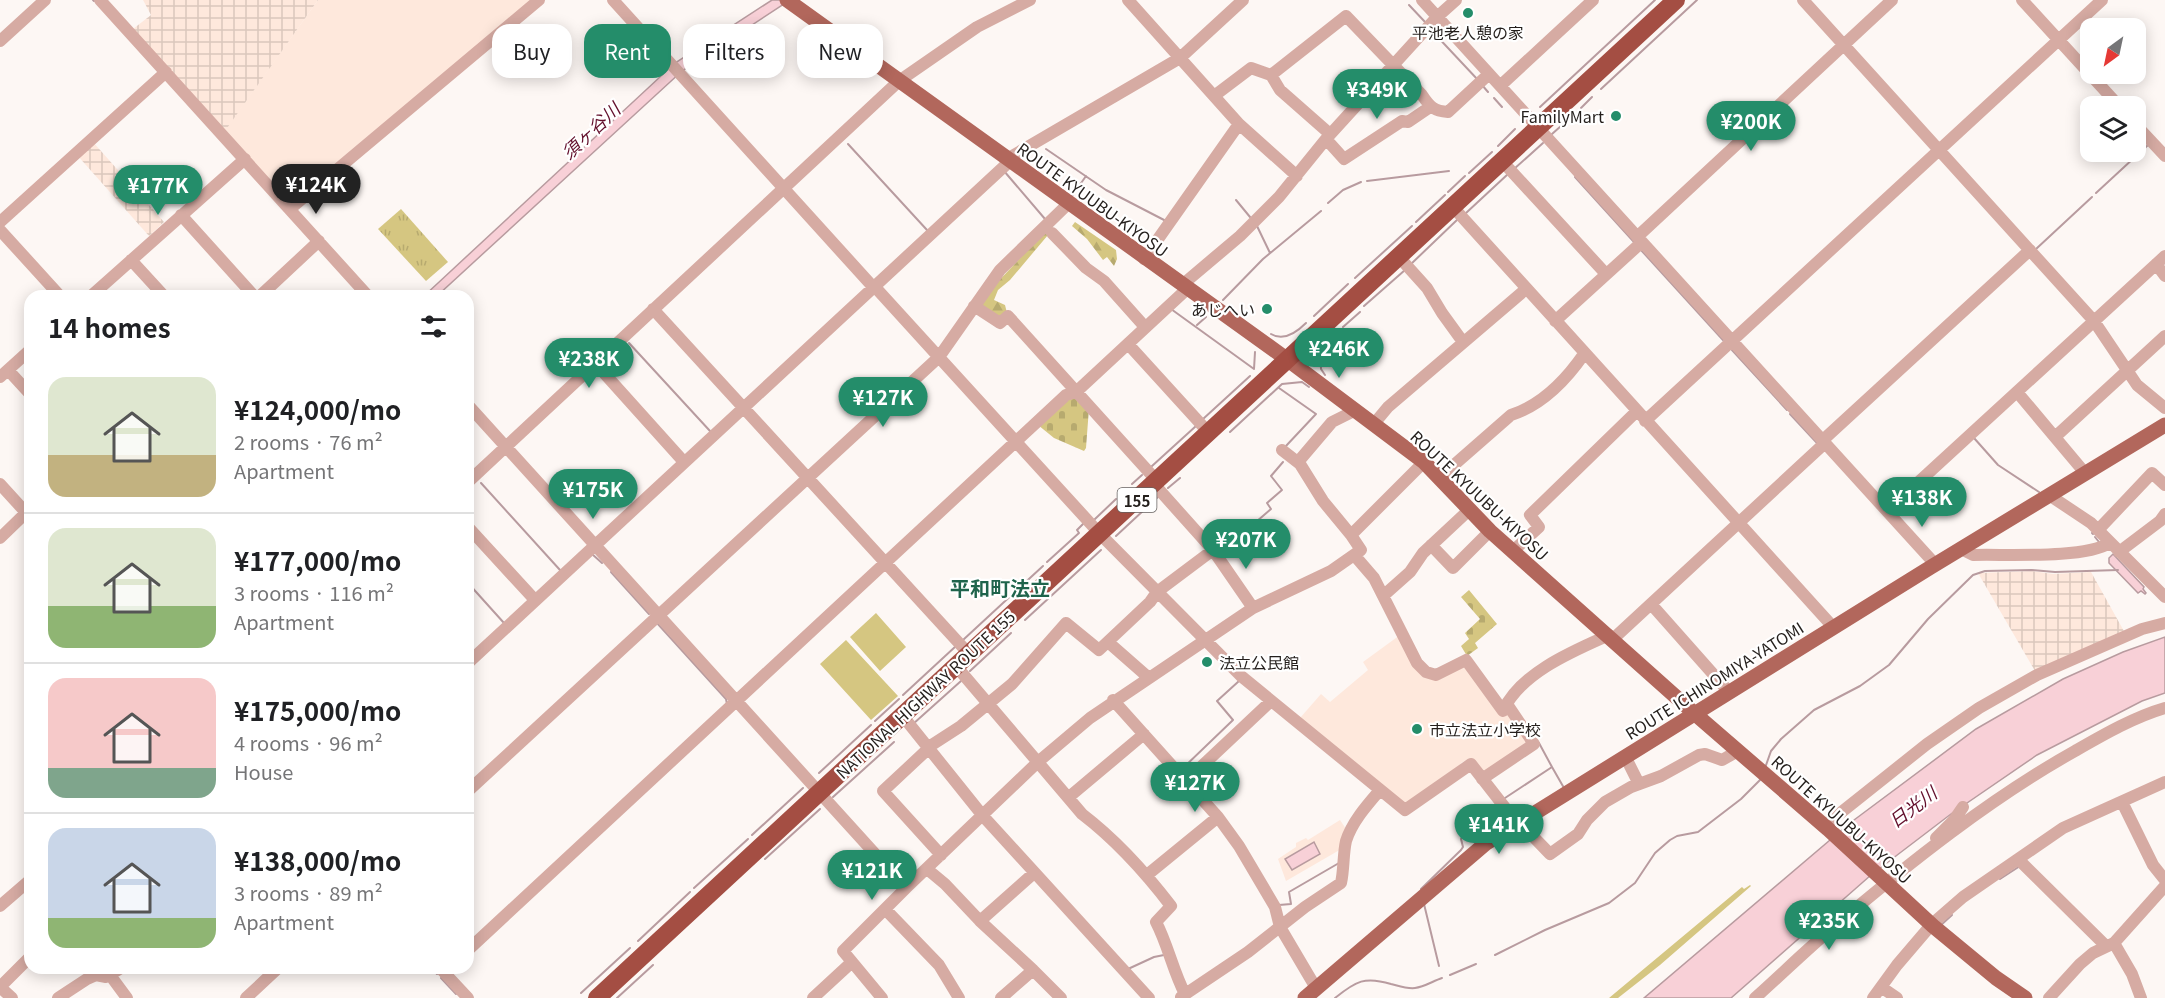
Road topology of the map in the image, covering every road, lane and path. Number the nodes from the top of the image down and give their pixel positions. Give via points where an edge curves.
1 (45, 0) edge
2 (100, 0) edge
3 (539, 0) edge
4 (613, 0) edge
5 (1030, 0) edge
6 (1128, 0) edge
7 (1243, 0) edge
8 (1422, 0) edge
9 (1456, 0) edge
10 (1593, 0) edge
11 (1676, 0) edge
12 (1803, 0) edge
13 (1892, 0) edge
14 (2022, 0) edge
15 (2102, 0) edge
16 (789, 1) edge
17 (1437, 17) junction
18 (2059, 40) junction
19 (0, 41) edge
20 (1844, 45) junction
21 (1180, 58) junction
22 (1392, 66) junction
23 (166, 72) junction
24 (1489, 74) junction
25 (1271, 75) junction
26 (899, 81) junction
27 (1500, 86) junction
28 (1214, 96) junction
29 (2111, 96) edge
30 (1430, 107) junction
31 (1239, 124) junction
32 (1538, 128) junction
33 (2146, 136) edge
34 (1328, 137) junction
35 (1939, 150) junction
36 (2165, 156) edge
37 (244, 159) junction
38 (1009, 160) junction
39 (1502, 161) junction
40 (1297, 176) junction
41 (783, 189) junction
42 (1069, 203) junction
43 (1453, 207) junction
44 (290, 209) junction
45 (181, 215) junction
46 (0, 222) edge
47 (0, 230) edge
48 (1052, 233) dead end
49 (1639, 239) junction
50 (0, 241) edge
51 (319, 241) junction
52 (2030, 250) junction
53 (1400, 257) junction
54 (1144, 259) junction
55 (131, 260) junction
56 (2160, 260) edge
57 (1606, 274) junction
58 (2165, 276) edge
59 (874, 287) junction
60 (1184, 287) junction
61 (1526, 289) junction
62 (44, 290) edge
63 (55, 290) edge
64 (98, 290) edge
65 (158, 290) edge
66 (249, 290) edge
67 (266, 290) edge
68 (363, 290) edge
69 (974, 306) junction
70 (653, 309) junction
71 (1555, 321) junction
72 (2094, 321) junction
73 (1145, 327) junction
74 (2165, 336) edge
75 (1732, 341) junction
76 (1463, 342) junction
77 (1128, 344) junction
78 (1584, 354) junction
79 (24, 355) edge
80 (939, 357) junction
81 (1288, 360) junction
82 (595, 363) junction
83 (2127, 371) junction
84 (4, 373) edge
85 (24, 389) edge
86 (1076, 392) junction
87 (2017, 392) junction
88 (743, 408) junction
89 (2165, 408) edge
90 (474, 411) edge
91 (1354, 411) junction
92 (1641, 416) junction
93 (1373, 425) junction
94 (2165, 425) edge
95 (1209, 433) junction
96 (2055, 437) junction
97 (1017, 442) junction
98 (1824, 442) junction
99 (506, 446) junction
100 (1282, 450) dead end
101 (684, 462) junction
102 (1298, 462) junction
103 (1424, 462) junction
104 (2085, 473) junction
105 (474, 476) edge
106 (807, 478) junction
107 (1439, 478) junction
108 (1155, 482) junction
109 (0, 484) edge
110 (2165, 485) edge
111 (2049, 495) junction
112 (24, 508) edge
113 (1469, 510) junction
114 (1887, 511) junction
115 (2165, 514) edge
116 (24, 517) edge
117 (1738, 523) junction
118 (2098, 530) junction
119 (1490, 531) junction
120 (474, 534) edge
121 (1100, 534) junction
122 (1351, 535) junction
123 (0, 538) edge
124 (595, 544) junction
125 (1431, 545) junction
126 (2115, 548) junction
127 (1961, 549) junction
128 (1213, 550) junction
129 (1513, 551) junction
130 (1355, 556) junction
131 (885, 563) junction
132 (1935, 564) junction
133 (1157, 592) junction
134 (2163, 593) edge
135 (1383, 596) junction
136 (535, 600) junction
137 (1651, 604) junction
138 (1253, 608) junction
139 (659, 614) junction
140 (2165, 623) edge
141 (1834, 628) junction
142 (1611, 637) junction
143 (1205, 640) junction
144 (1108, 642) junction
145 (474, 657) edge
146 (962, 660) junction
147 (1149, 678) junction
148 (1729, 692) junction
149 (737, 700) junction
150 (1113, 700) junction
151 (1271, 701) junction
152 (988, 703) junction
153 (1507, 704) junction
154 (2165, 708) edge
155 (1694, 713) junction
156 (902, 715) junction
157 (1144, 734) junction
158 (927, 748) junction
159 (1738, 751) junction
160 (1625, 756) junction
161 (1039, 761) junction
162 (1482, 779) junction
163 (1186, 781) junction
164 (2165, 782) edge
165 (1639, 784) junction
166 (474, 785) edge
167 (1380, 790) junction
168 (820, 791) junction
169 (1069, 797) junction
170 (2124, 805) dead end
171 (1963, 807) dead end
172 (983, 816) junction
173 (1218, 817) junction
174 (1518, 823) junction
175 (1826, 828) junction
176 (1928, 851) junction
177 (941, 855) junction
178 (2021, 863) junction
179 (927, 869) junction
180 (1034, 873) junction
181 (1147, 875) junction
182 (2165, 880) edge
183 (1884, 881) junction
184 (24, 885) edge
185 (2165, 886) edge
186 (906, 888) junction
187 (0, 905) edge
188 (885, 909) junction
189 (980, 921) junction
190 (1280, 927) junction
191 (1935, 927) junction
192 (474, 944) edge
193 (2110, 944) junction
194 (852, 962) junction
195 (24, 963) edge
196 (1034, 970) junction
197 (272, 974) edge
198 (448, 974) edge
199 (110, 975) joint
200 (1, 988) edge
201 (1883, 988) junction
202 (1311, 993) edge
203 (1183, 996) edge
204 (12, 998) edge
205 (58, 998) edge
206 (127, 998) edge
207 (246, 998) edge
208 (468, 998) edge
209 (597, 998) edge
210 (813, 998) edge
211 (882, 998) edge
212 (958, 998) edge
213 (1001, 998) edge
214 (1061, 998) edge
215 (1149, 998) edge
216 (1755, 998) edge
217 (1873, 998) edge
218 (1897, 998) edge
219 (2025, 998) edge
220 (2049, 998) edge
221 (2141, 998) edge

1 - 19 street
2 - 23 street
3 - 44 street
4 - 41 street
5 - 26 street via 977,27
6 - 21 street
7 - 21 street
8 - 17 street
9 - 17 street
10 - 27 street
11 - 32 highway, NATIONAL HIGHWAY ROUTE 155 / 155
12 - 20 street
13 - 20 street
14 - 18 street
15 - 18 street
16 - 26 main road, ROUTE KYUUBU-KIYOSU
17 - 22 street
17 - 24 street
18 - 29 street
18 - 35 street
20 - 35 street
20 - 49 street
21 - 28 street
21 - 38 street
22 - 25 street via 1346,16
22 - 30 street
22 - 34 street
23 - 37 street
23 - 46 street
24 - 27 street
24 - 30 street via 1448,112
25 - 28 street via 1251,68
25 - 34 street via 1280,90
26 - 38 main road, ROUTE KYUUBU-KIYOSU
26 - 41 street
27 - 32 street
28 - 31 street
30 - 34 street via 1344,159
31 - 40 street
31 - 54 street
32 - 39 highway, NATIONAL HIGHWAY ROUTE 155 / 155
32 - 49 street
33 - 36 street
34 - 40 street
35 - 52 street
35 - 75 street
37 - 44 street
37 - 45 street
38 - 42 main road, ROUTE KYUUBU-KIYOSU
38 - 59 street
39 - 43 highway, NATIONAL HIGHWAY ROUTE 155 / 155
39 - 57 street
40 - 60 street
41 - 59 street
41 - 70 street
42 - 54 main road, ROUTE KYUUBU-KIYOSU
42 - 69 street via 1000,270
43 - 53 highway, NATIONAL HIGHWAY ROUTE 155 / 155
43 - 61 street
44 - 51 street
45 - 55 street
45 - 66 street
47 - 63 street
48 - 73 street
49 - 57 street
49 - 75 street
50 - 62 street
51 - 67 street
51 - 68 street
52 - 72 street
52 - 98 street
53 - 76 street via 1427,288
53 - 81 highway, NATIONAL HIGHWAY ROUTE 155 / 155
54 - 60 main road, ROUTE KYUUBU-KIYOSU
55 - 64 street
55 - 65 street
56 - 58 street
56 - 72 street
57 - 71 street
59 - 80 street
59 - 88 street
60 - 73 street
60 - 81 main road, ROUTE KYUUBU-KIYOSU
61 - 71 street
61 - 76 street
69 - 80 street
69 - 86 street via 1000,323 1008,316
70 - 82 street
70 - 88 street
71 - 78 street
72 - 83 street
72 - 87 street
73 - 77 street
74 - 83 street
75 - 92 street
75 - 98 street
76 - 93 street via 1388,407
77 - 86 street
77 - 95 street
78 - 92 street
78 - 107 street via 1558,386 1511,415
79 - 84 street
80 - 97 street
80 - 106 street
81 - 91 main road, ROUTE KYUUBU-KIYOSU
81 - 95 highway, NATIONAL HIGHWAY ROUTE 155 / 155
82 - 99 street
82 - 101 street
83 - 89 street via 2137,385
83 - 96 street
84 - 85 street
86 - 97 street via 1066,395
86 - 108 street
87 - 96 street
87 - 114 street
88 - 101 street
88 - 106 street
90 - 99 street
91 - 93 main road, ROUTE KYUUBU-KIYOSU
91 - 102 street via 1332,422
92 - 117 street
92 - 129 street via 1530,515 1539,527
93 - 103 main road, ROUTE KYUUBU-KIYOSU
94 - 104 main road, ROUTE ICHINOMIYA-YATOMI
95 - 108 highway, NATIONAL HIGHWAY ROUTE 155 / 155
96 - 104 street
97 - 121 street
97 - 131 street
98 - 114 street
98 - 117 street
99 - 105 street
99 - 124 street
100 - 102 street
101 - 124 street
102 - 122 street
103 - 107 main road, ROUTE KYUUBU-KIYOSU
103 - 122 street
104 - 111 main road, ROUTE ICHINOMIYA-YATOMI
106 - 131 street
106 - 139 street
107 - 113 main road, ROUTE KYUUBU-KIYOSU
108 - 121 highway, NATIONAL HIGHWAY ROUTE 155 / 155
108 - 128 street
109 - 112 street
110 - 118 street via 2152,473
111 - 118 street
111 - 127 main road, ROUTE ICHINOMIYA-YATOMI
113 - 119 main road, ROUTE KYUUBU-KIYOSU
113 - 125 street
114 - 132 street
115 - 126 street
116 - 123 street
117 - 137 street
117 - 141 street
118 - 126 street
119 - 125 street via 1452,568
119 - 129 main road, ROUTE KYUUBU-KIYOSU
120 - 136 street
121 - 133 street
121 - 146 highway, NATIONAL HIGHWAY ROUTE 155 / 155
122 - 130 street via 1361,550
124 - 136 street
124 - 139 street
125 - 135 street via 1410,572
126 - 127 street via 1973,555
126 - 134 street
127 - 132 main road, ROUTE ICHINOMIYA-YATOMI
128 - 133 street
128 - 138 street
129 - 142 main road, ROUTE KYUUBU-KIYOSU
130 - 135 street
130 - 138 street
131 - 146 street
131 - 149 street
132 - 141 main road, ROUTE ICHINOMIYA-YATOMI
133 - 143 street
133 - 144 street
135 - 153 street via 1417,663 1426,672 1436,675 1466,660 1503,711
136 - 145 street
137 - 142 street
137 - 148 street
138 - 143 street
139 - 149 street
139 - 166 street
140 - 175 street via 2142,629 2037,675 1979,708 1918,751
141 - 148 main road, ROUTE ICHINOMIYA-YATOMI
142 - 153 street via 1569,653 1520,686
142 - 155 main road, ROUTE KYUUBU-KIYOSU
143 - 147 street
143 - 151 street
144 - 147 street
144 - 152 street via 1099,650 1066,623 1012,684
146 - 152 street
146 - 156 highway, NATIONAL HIGHWAY ROUTE 155 / 155
147 - 150 street
148 - 155 main road, ROUTE ICHINOMIYA-YATOMI
149 - 168 street
149 - 192 street
150 - 157 street
150 - 161 street
151 - 163 street
151 - 167 street
152 - 158 street
152 - 161 street
153 - 162 street via 1534,744
154 - 176 street via 2039,771
155 - 159 main road, ROUTE KYUUBU-KIYOSU
155 - 160 main road, ROUTE ICHINOMIYA-YATOMI
156 - 158 street
156 - 168 highway, NATIONAL HIGHWAY ROUTE 155 / 155
157 - 163 street
157 - 169 street
158 - 172 street
158 - 177 street via 883,791
159 - 165 street via 1722,760 1698,755
159 - 175 main road, ROUTE KYUUBU-KIYOSU
160 - 165 street
160 - 174 main road, ROUTE ICHINOMIYA-YATOMI
161 - 169 street
161 - 172 street
162 - 167 street via 1471,764 1405,810
162 - 174 street
163 - 173 street
164 - 178 street via 2063,828
165 - 174 street via 1605,802 1578,834 1550,854
167 - 190 street via 1365,807 1346,842 1341,883
168 - 186 street
168 - 209 highway, NATIONAL HIGHWAY ROUTE 155 / 155
169 - 181 street
170 - 182 street via 2153,865
171 - 176 street via 1931,842
172 - 177 street
172 - 180 street
173 - 181 street
173 - 190 street via 1275,907
174 - 202 main road, ROUTE ICHINOMIYA-YATOMI via 1477,851
175 - 183 main road, ROUTE KYUUBU-KIYOSU
176 - 183 street
177 - 179 street
178 - 191 street via 1963,897
178 - 193 street
179 - 186 street
179 - 189 street
180 - 189 street
180 - 215 street
181 - 203 street via 1171,906 1156,922
183 - 191 main road, ROUTE KYUUBU-KIYOSU
183 - 216 street
184 - 187 street
185 - 193 street
186 - 188 street
188 - 194 street via 843,951
188 - 212 street via 939,964
189 - 196 street
190 - 202 street
190 - 203 street
191 - 201 street
191 - 219 main road, ROUTE KYUUBU-KIYOSU
193 - 220 street via 2080,964
193 - 221 street via 2132,974
194 - 210 street
194 - 211 street
195 - 200 street
196 - 213 street
196 - 214 street
197 - 207 street
198 - 208 street
199 - 205 street via 96,975
199 - 206 street
200 - 204 street
201 - 217 street
201 - 218 street

